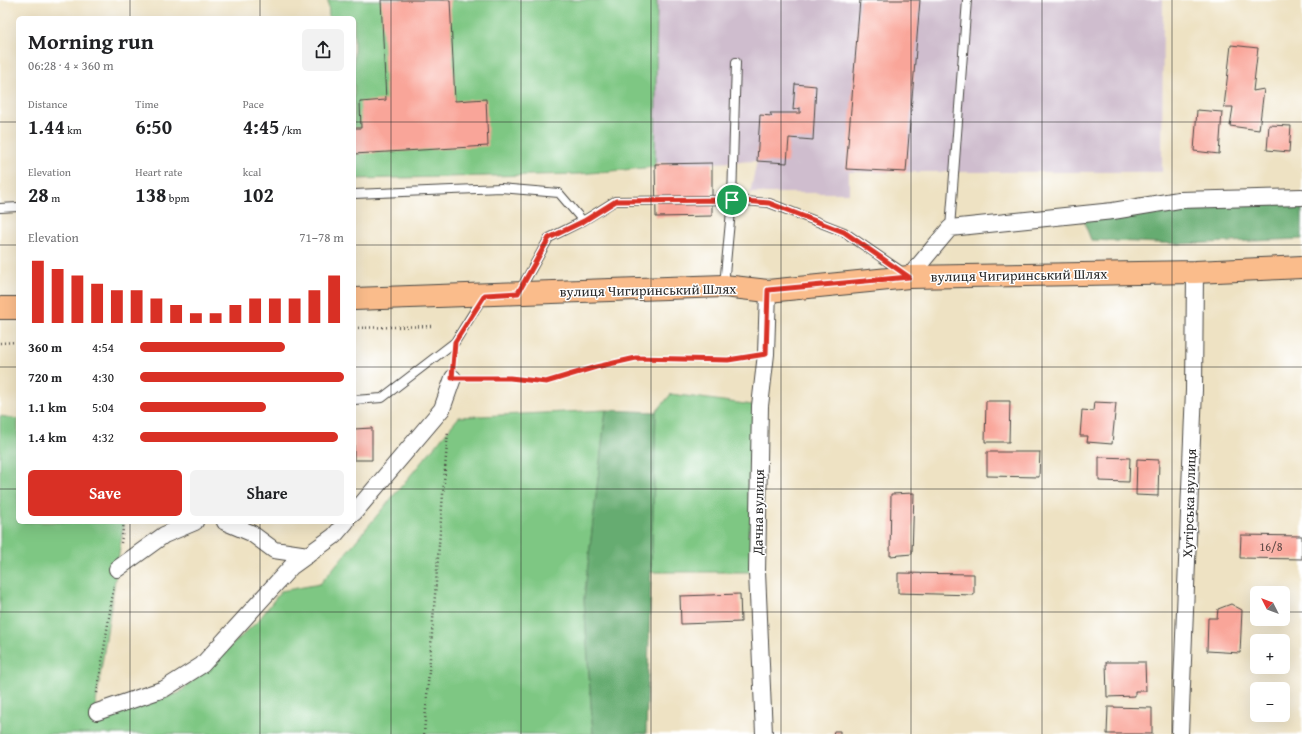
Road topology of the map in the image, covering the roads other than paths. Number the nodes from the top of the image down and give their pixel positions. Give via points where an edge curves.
1 (967, 0) edge
2 (736, 62) dead end
3 (356, 194) edge
4 (1302, 197) edge
5 (732, 200) junction
6 (16, 207) edge
7 (0, 208) edge
8 (584, 221) junction
9 (950, 228) junction
10 (1302, 267) edge
11 (1195, 272) junction
12 (909, 277) junction
13 (724, 286) junction
14 (768, 290) junction
15 (518, 293) junction
16 (485, 295) junction
17 (356, 299) edge
18 (0, 308) edge
19 (16, 308) edge
20 (452, 378) road end
21 (356, 400) edge
22 (356, 511) edge
23 (190, 524) edge
24 (230, 524) edge
25 (344, 524) edge
26 (308, 555) junction
27 (117, 569) road end
28 (96, 706) road end
29 (764, 734) edge
30 (1180, 734) edge

1 - 9 lane
2 - 5 lane
3 - 8 lane via 501,188 559,193
4 - 9 street via 1179,200 1113,211
5 - 8 lane via 616,201
5 - 12 lane via 769,203 844,232
5 - 13 lane
6 - 7 lane
8 - 15 lane via 549,238
9 - 12 street
10 - 11 main road, вулиця Чигиринський Шлях
11 - 12 main road, вулиця Чигиринський Шлях
11 - 30 street, Хутірська вулиця via 1194,390
12 - 14 main road, вулиця Чигиринський Шлях
13 - 14 main road, вулиця Чигиринський Шлях
13 - 15 main road, вулиця Чигиринський Шлях
14 - 29 street, Дачна вулиця via 766,354 760,406 757,572
15 - 16 main road, вулиця Чигиринський Шлях
16 - 17 main road, вулиця Чигиринський Шлях
16 - 21 lane via 455,342 382,398
18 - 19 main road
20 - 22 street via 442,409
23 - 27 street via 164,535
24 - 26 street via 251,533 274,550
25 - 26 street via 334,536
26 - 28 street via 291,567 202,665 164,689

